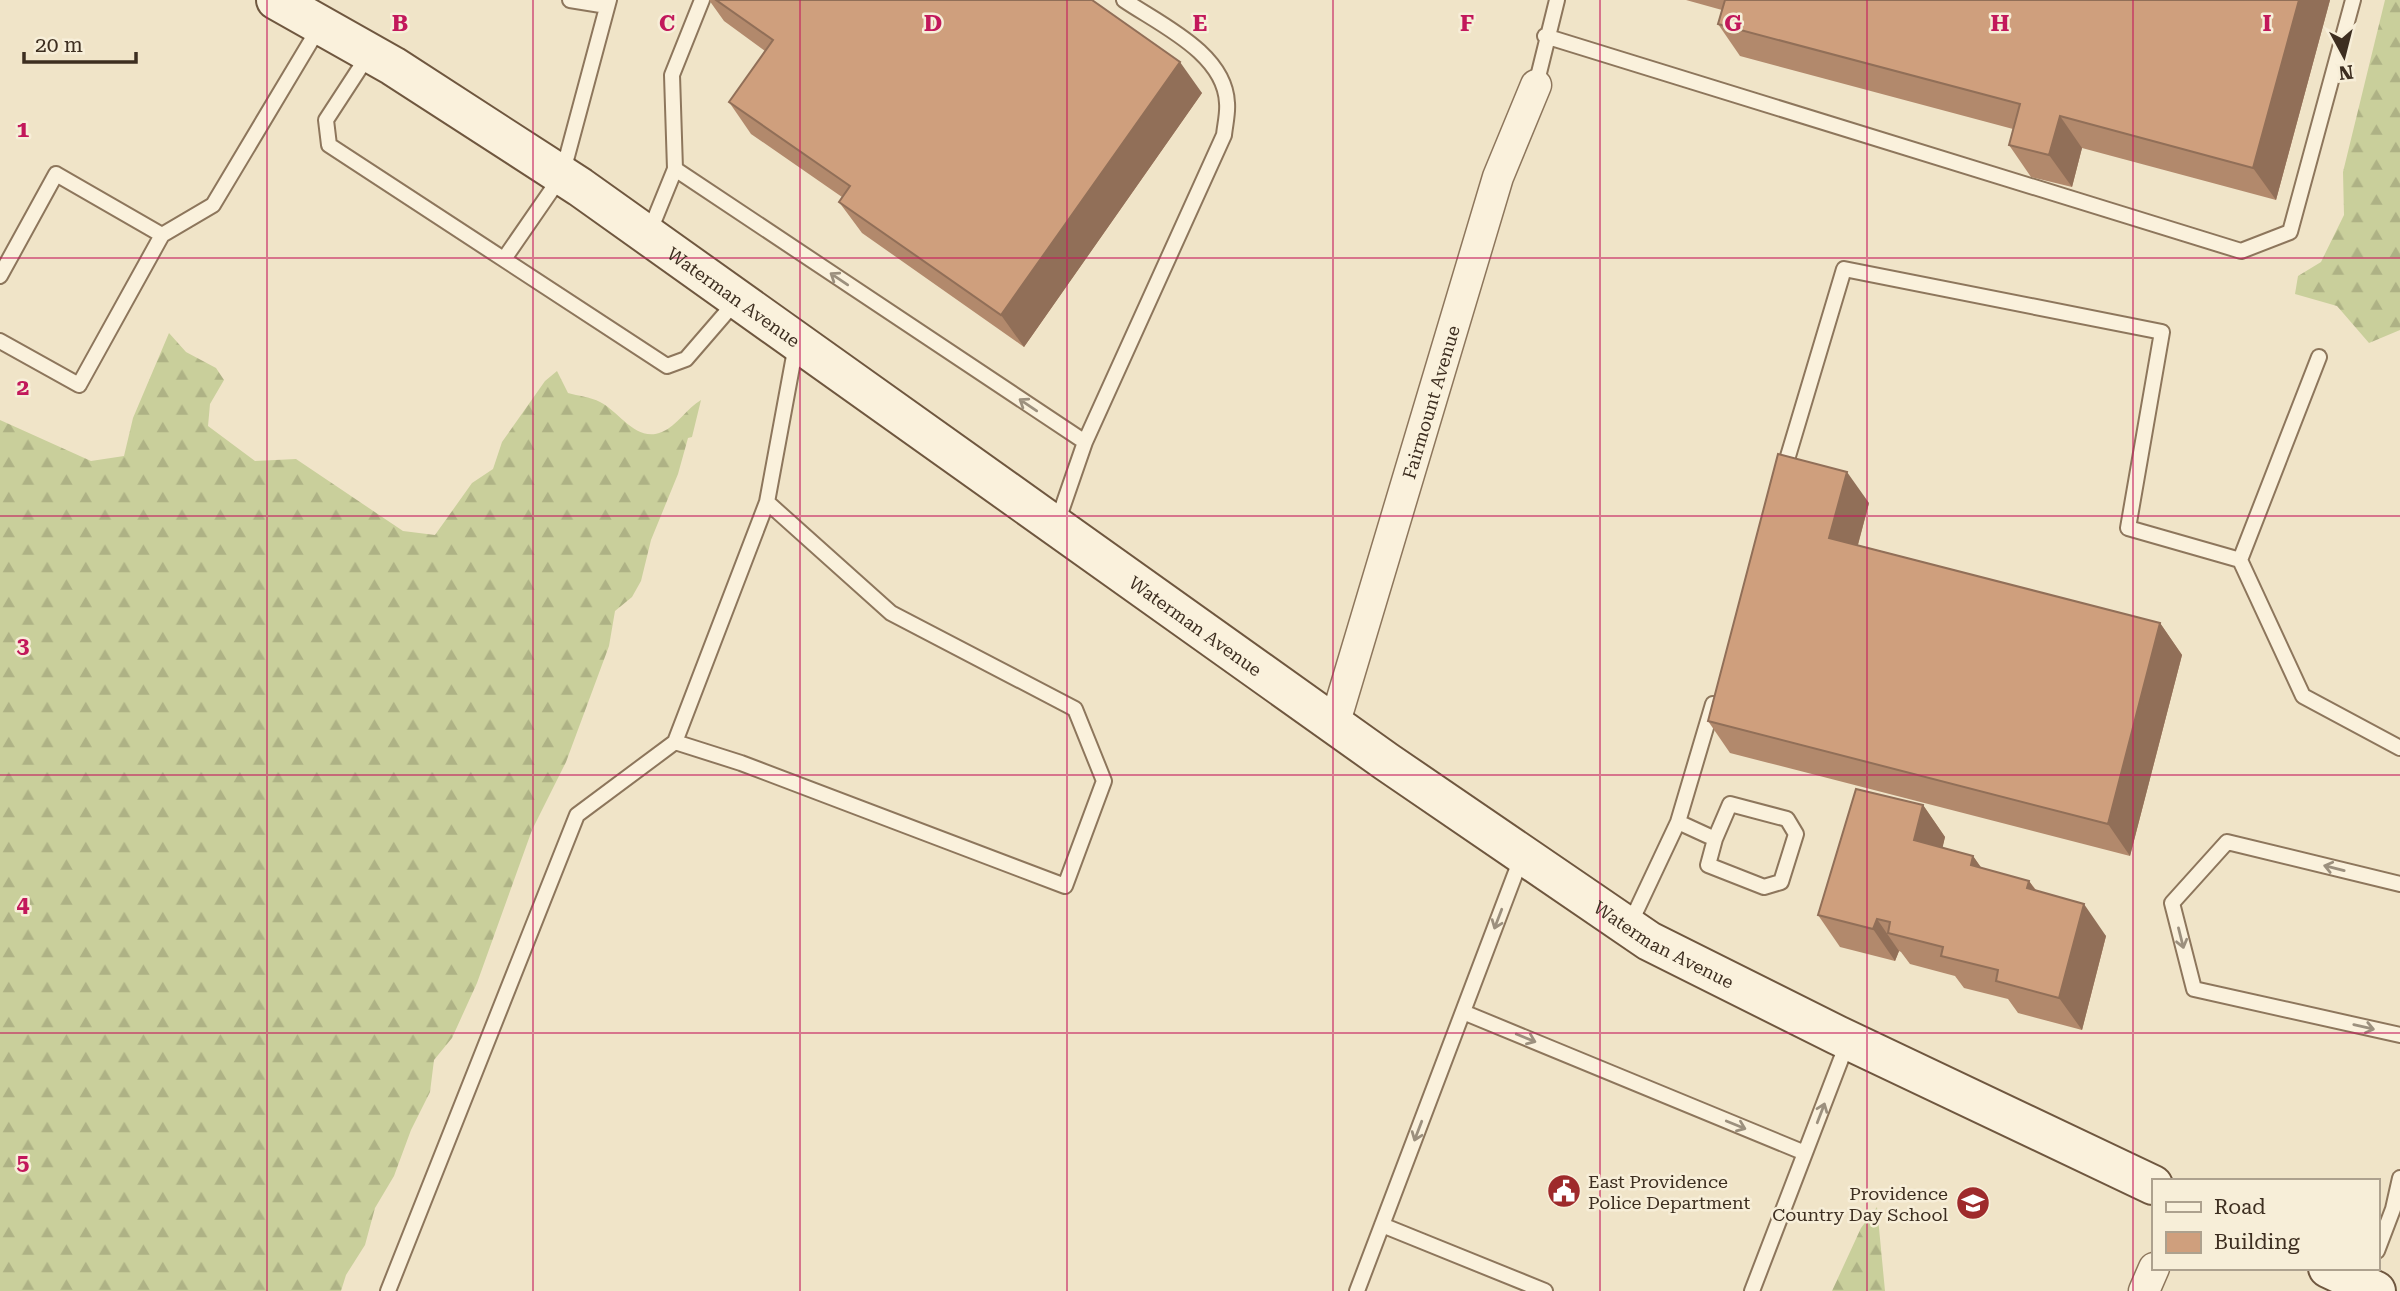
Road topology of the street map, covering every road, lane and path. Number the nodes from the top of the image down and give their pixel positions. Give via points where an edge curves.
1 (276, 0) edge
2 (570, 0) edge
3 (702, 0) edge
4 (1124, 0) edge
5 (1557, 0) edge
6 (2353, 0) edge
7 (608, 3) edge
8 (321, 25) junction
9 (1545, 36) junction
10 (370, 53) junction
11 (1535, 85) joint
12 (675, 169) junction
13 (562, 175) junction
14 (649, 234) junction
15 (162, 235) junction
16 (504, 259) junction
17 (0, 276) edge
18 (739, 298) junction
19 (797, 340) junction
20 (0, 341) edge
21 (2319, 357) dead end
22 (1085, 442) junction
23 (1777, 493) edge
24 (766, 502) junction
25 (1056, 527) junction
26 (2240, 560) junction
27 (1717, 691) edge
28 (1335, 722) junction
29 (675, 742) junction
30 (2400, 748) edge
31 (1678, 822) junction
32 (1715, 839) junction
33 (1523, 855) junction
34 (2400, 884) edge
35 (1629, 927) junction
36 (1463, 1012) junction
37 (2400, 1035) edge
38 (1849, 1041) junction
39 (1805, 1153) junction
40 (2400, 1178) edge
41 (2152, 1185) edge
42 (2396, 1208) edge
43 (1382, 1225) junction
44 (2379, 1255) edge
45 (2153, 1270) edge
46 (2343, 1270) edge
47 (2372, 1274) edge
48 (388, 1291) edge
49 (1357, 1291) edge
50 (1545, 1291) edge
51 (1752, 1291) edge
52 (2144, 1291) edge

1 - 8 main road, Waterman Avenue
2 - 7 lane
3 - 12 lane via 672,75
4 - 22 lane via 1196,49 1220,77 1227,102 1224,135
5 - 9 lane
6 - 9 lane via 2290,232 2241,251
7 - 13 lane
8 - 10 main road, Waterman Avenue
8 - 15 lane via 213,205
9 - 11 lane
10 - 13 main road, Waterman Avenue
10 - 16 lane via 326,120 329,145
11 - 28 street, Fairmount Avenue via 1498,177
12 - 14 lane
22 -> 12 lane
13 - 14 main road, Waterman Avenue
13 - 16 lane
14 - 18 main road, Waterman Avenue
15 - 17 lane via 56,174
15 - 20 lane via 79,385
16 - 18 lane via 667,366 686,359
18 - 19 main road, Waterman Avenue
19 - 24 lane
19 - 25 main road, Waterman Avenue
21 - 26 lane
22 - 25 lane
23 - 26 lane via 1844,269 2162,332 2128,528
24 - 29 lane
24 - 29 lane via 891,613 1075,709 1104,781 1065,886
25 - 28 main road, Waterman Avenue
26 - 30 lane via 2303,696
27 - 31 lane
28 - 33 main road, Waterman Avenue
29 - 48 lane via 577,816
31 - 32 lane
31 - 35 lane
32 - 32 lane via 1707,865 1764,887 1781,881 1796,834 1787,819 1730,804
33 - 35 main road, Waterman Avenue
33 -> 36 lane
34 -> 37 lane via 2227,842 2172,903 2194,989
35 - 38 main road, Waterman Avenue
36 -> 39 lane
36 -> 43 lane
39 -> 38 lane
38 - 41 main road, Waterman Avenue
39 - 51 lane
40 - 42 lane
42 - 44 lane
43 - 49 lane
43 - 50 lane
45 - 52 street
46 - 47 main road

